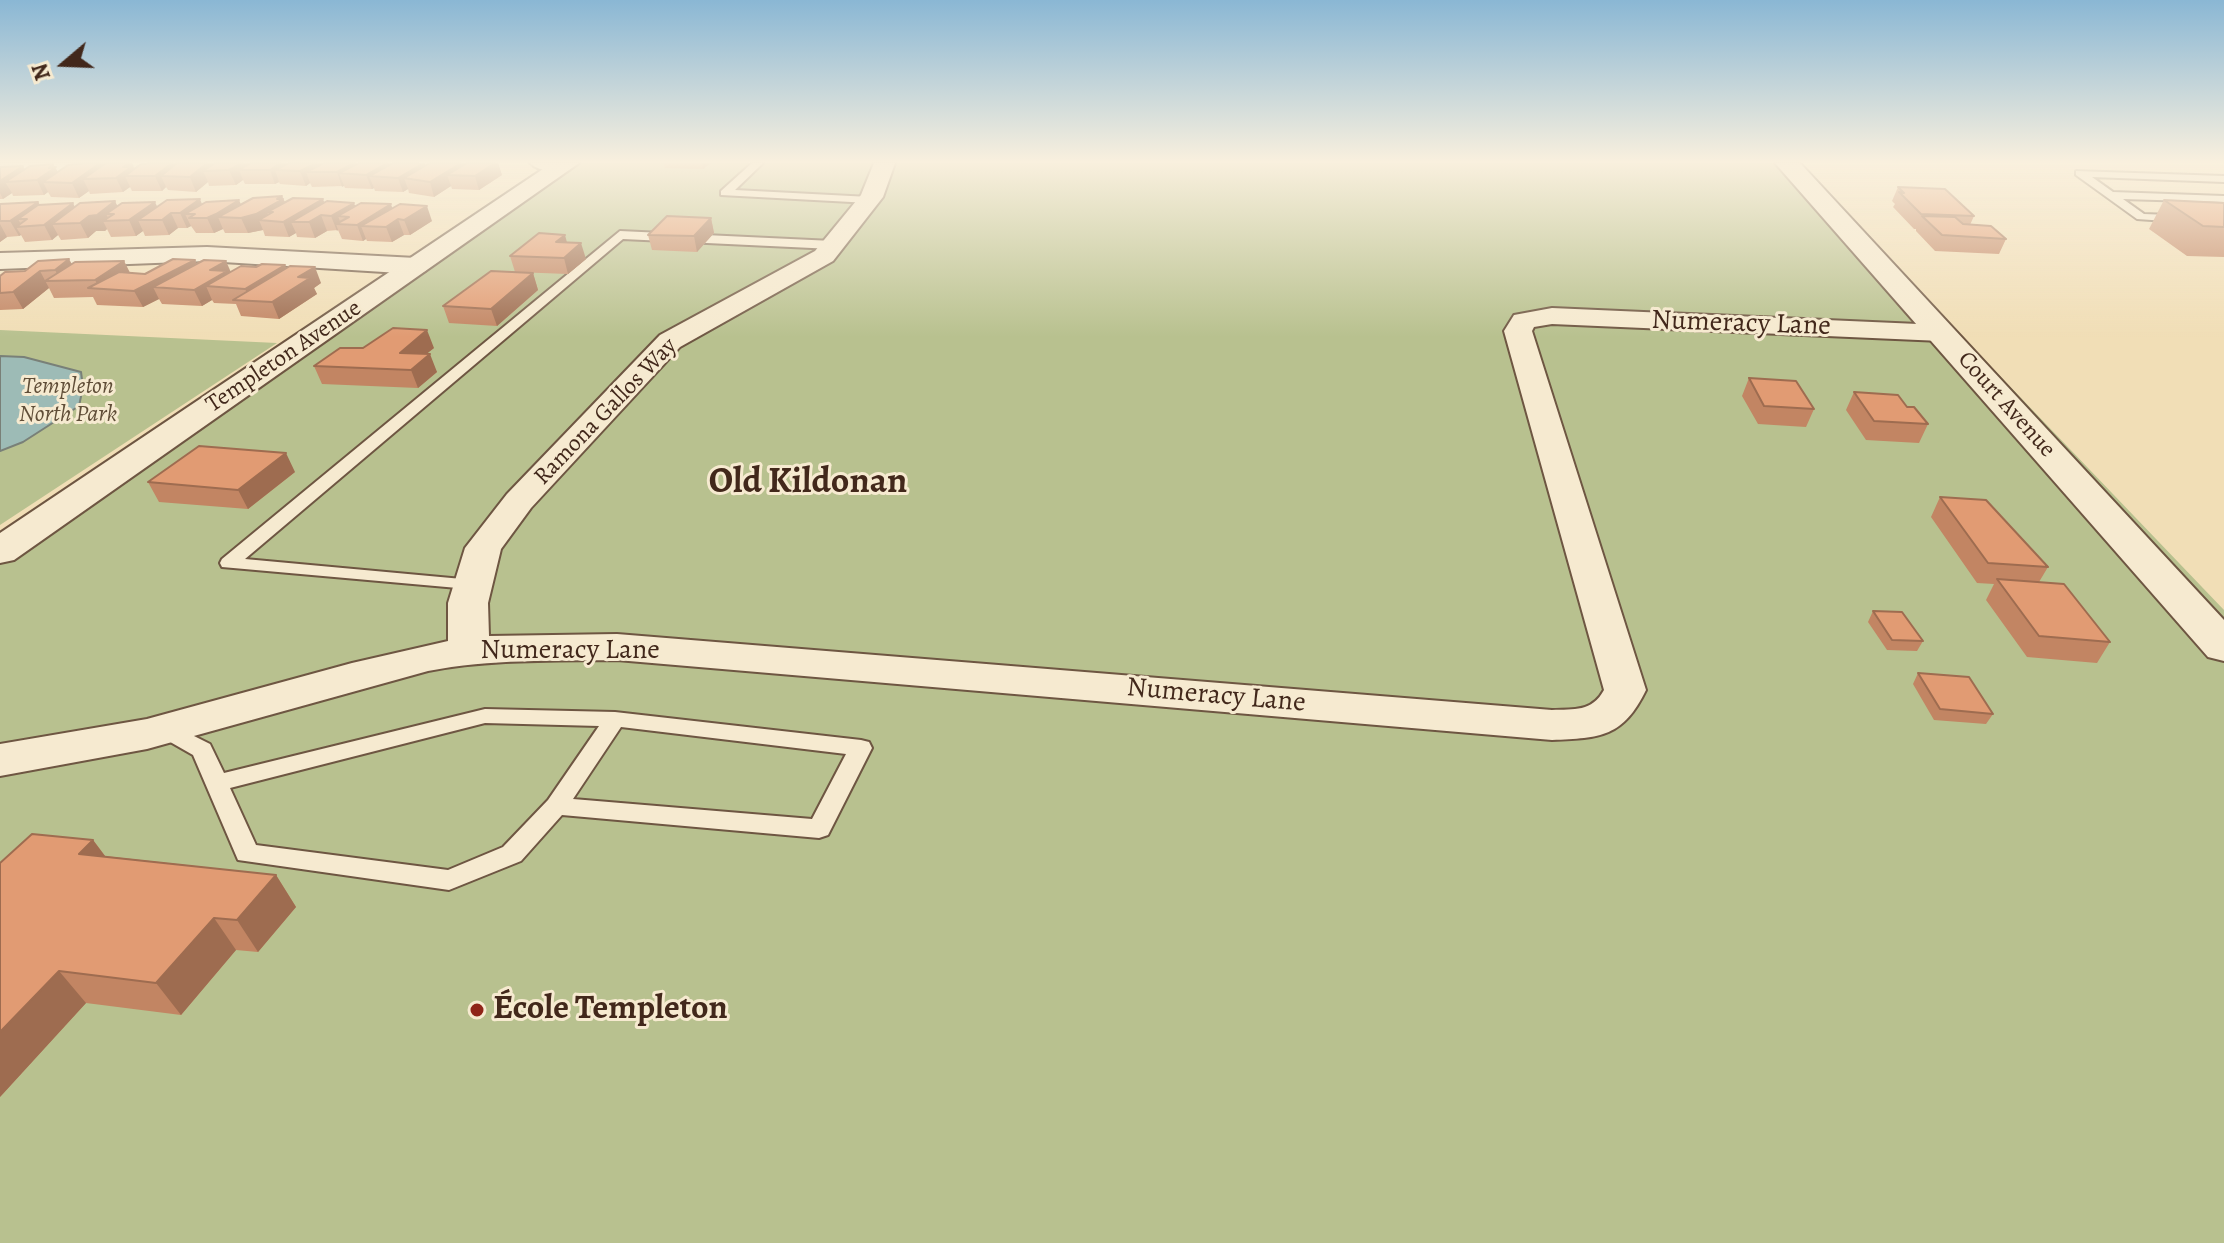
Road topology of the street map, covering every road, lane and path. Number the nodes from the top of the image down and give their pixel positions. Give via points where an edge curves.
1 (478, 221) edge
2 (853, 221) edge
3 (1840, 221) edge
4 (833, 245) junction
5 (0, 261) edge
6 (416, 266) junction
7 (1941, 333) junction
8 (0, 551) edge
9 (473, 586) junction
10 (2224, 647) edge
11 (469, 651) junction
12 (615, 719) junction
13 (166, 730) junction
14 (0, 760) edge
15 (217, 783) junction
16 (556, 806) junction

1 - 6 street, Templeton Avenue
2 - 4 street, Ramona Gallos Way
3 - 7 street, Court Avenue
4 - 9 street, Ramona Gallos Way via 812,264 670,341 519,501 483,548
4 - 9 lane via 620,235 229,563
5 - 6 street via 207,254
6 - 8 street, Templeton Avenue
7 - 10 street, Court Avenue
7 - 11 street, Numeracy Lane via 1552,316 1524,321 1518,331 1625,690 1617,710 1602,722 1552,725 617,647
9 - 11 street, Ramona Gallos Way
11 - 13 street, Numeracy Lane via 339,678
12 - 15 lane via 485,716
12 - 16 lane
12 - 16 lane via 861,748 819,829
13 - 14 street, Numeracy Lane
13 - 15 lane via 202,750
15 - 16 lane via 247,853 449,880 512,854

